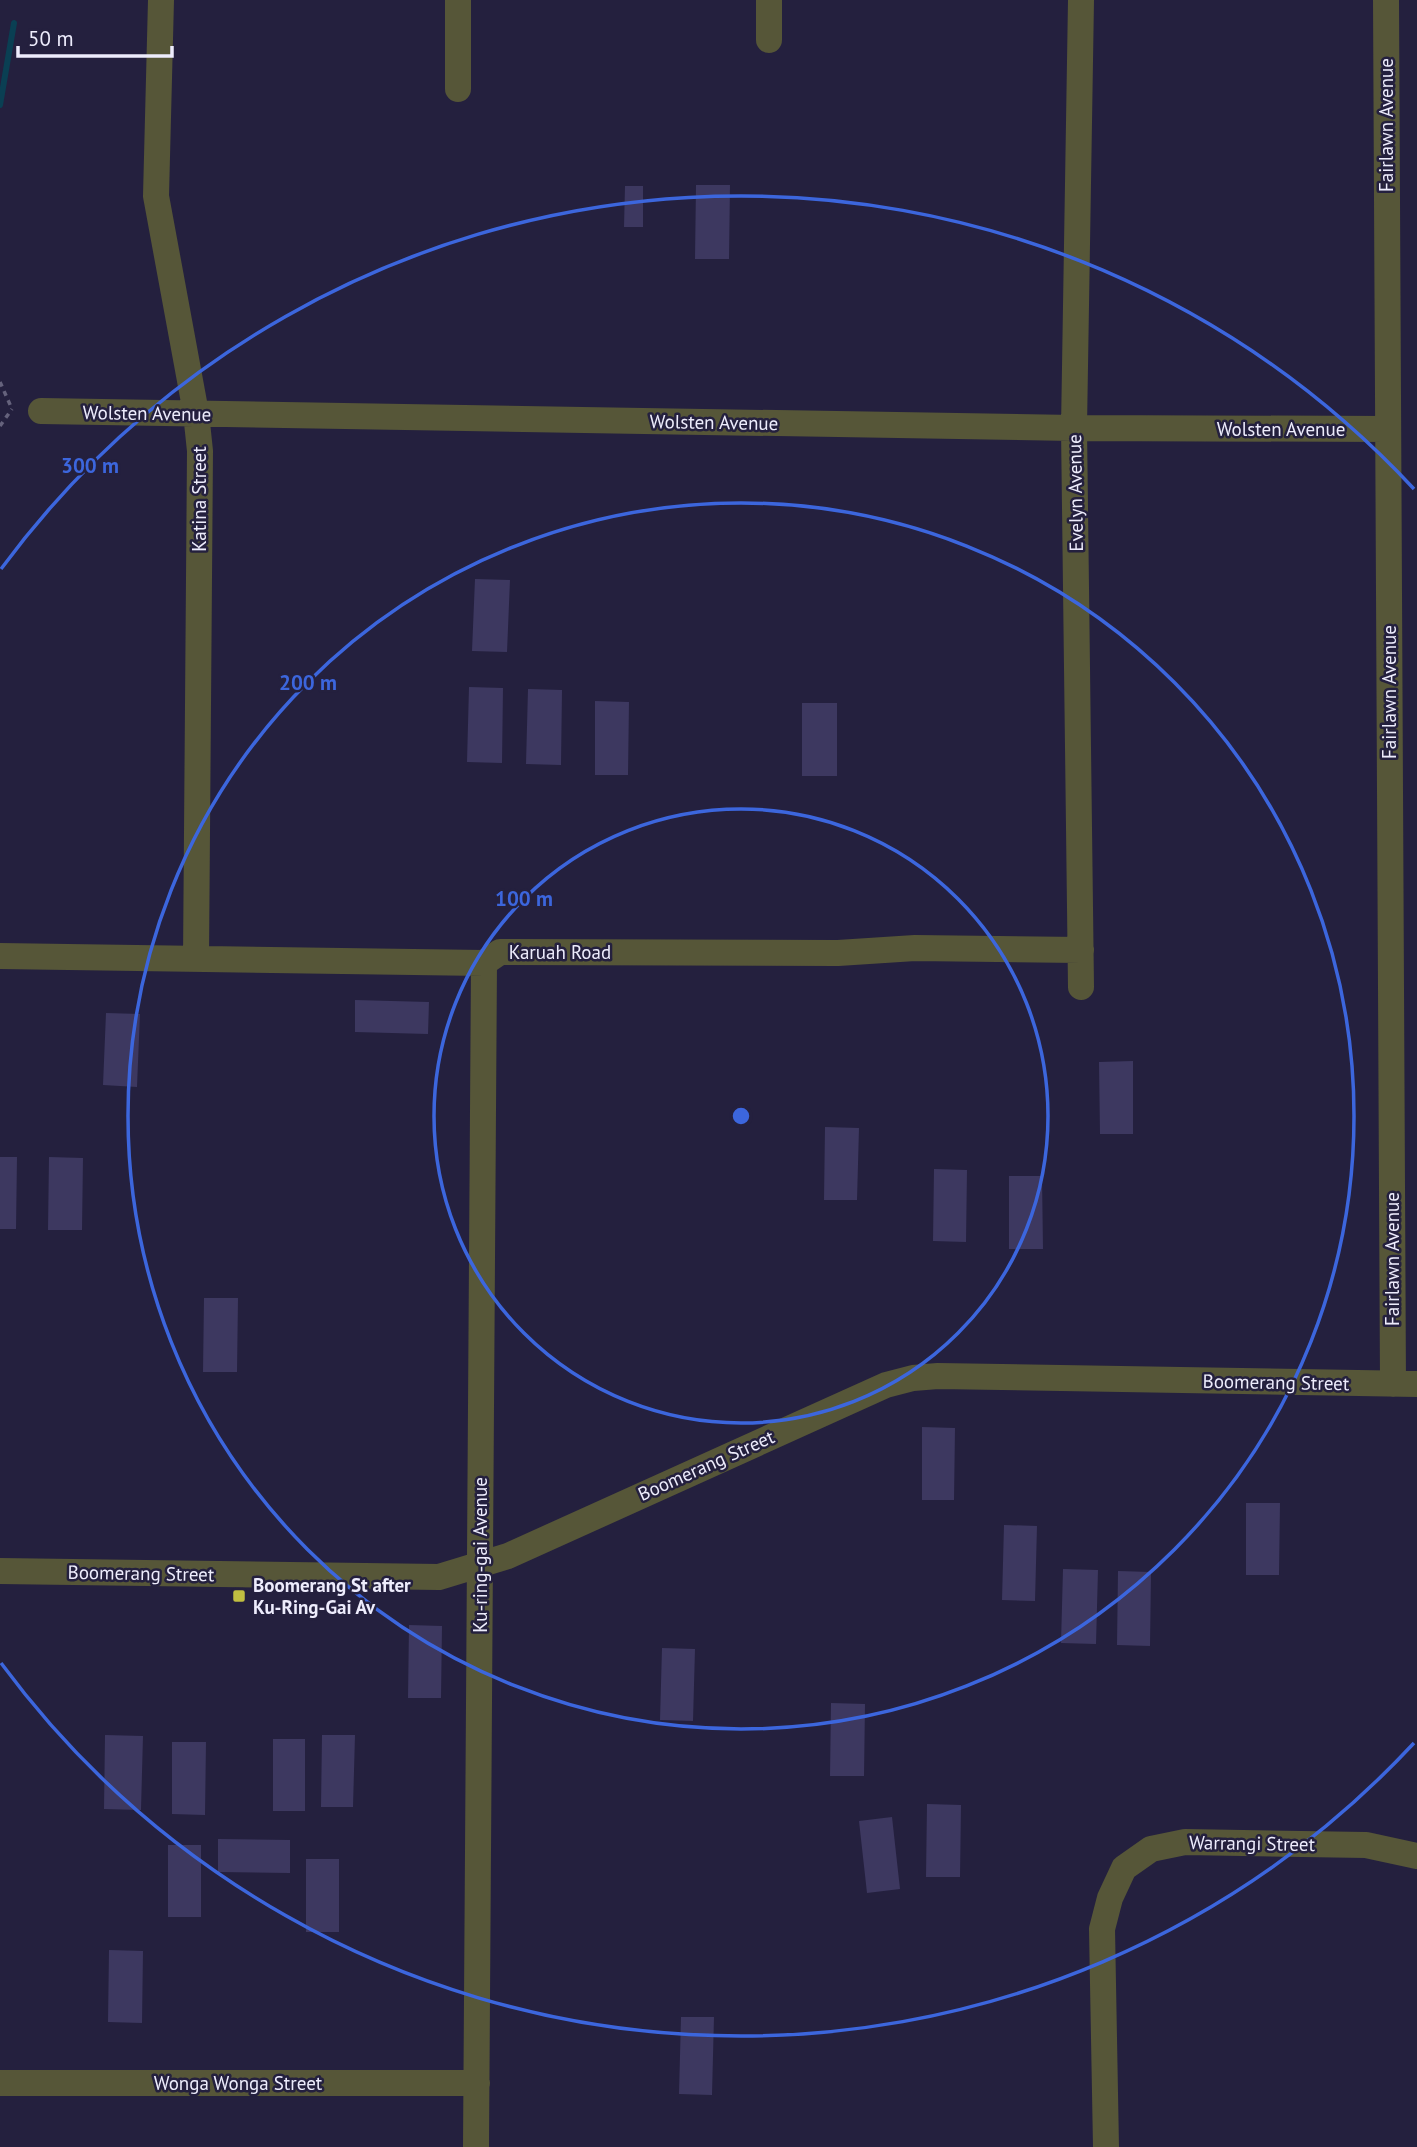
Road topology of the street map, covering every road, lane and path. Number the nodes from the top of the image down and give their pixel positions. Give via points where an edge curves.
1 (161, 0) edge
2 (458, 0) edge
3 (769, 0) edge
4 (1081, 0) edge
5 (1386, 0) edge
6 (769, 40) dead end
7 (458, 89) dead end
8 (0, 382) edge
9 (41, 411) dead end
10 (196, 413) junction
11 (0, 426) edge
12 (1074, 428) junction
13 (1388, 429) junction
14 (1082, 950) junction
15 (0, 956) edge
16 (196, 959) junction
17 (484, 963) junction
18 (1081, 987) dead end
19 (1405, 1384) edge
20 (480, 1567) junction
21 (0, 1571) edge
22 (1417, 1856) edge
23 (0, 2083) edge
24 (477, 2083) junction
25 (476, 2147) edge
26 (1105, 2147) edge

1 - 10 street, Katina Street via 156,196
2 - 7 street
3 - 6 street
4 - 12 street, Evelyn Avenue
5 - 13 street, Fairlawn Avenue
8 - 11 path via 12,409
9 - 10 street, Wolsten Avenue
10 - 12 street, Wolsten Avenue
10 - 16 street, Katina Street via 200,451
12 - 13 street, Wolsten Avenue
12 - 14 street, Evelyn Avenue
13 - 19 street, Fairlawn Avenue
14 - 17 street, Karuah Road via 500,952
14 - 18 street, Evelyn Avenue
15 - 16 street, Karuah Road
16 - 17 street, Karuah Road
17 - 20 street, Ku-ring-gai Avenue
19 - 20 street, Boomerang Street via 913,1378 886,1385
20 - 21 street, Boomerang Street via 439,1577
20 - 24 street, Ku-ring-gai Avenue
22 - 26 street, Warrangi Street via 1366,1845 1185,1842 1151,1849 1124,1868 1102,1929
23 - 24 street, Wonga Wonga Street
24 - 25 street, Ku-ring-gai Avenue

